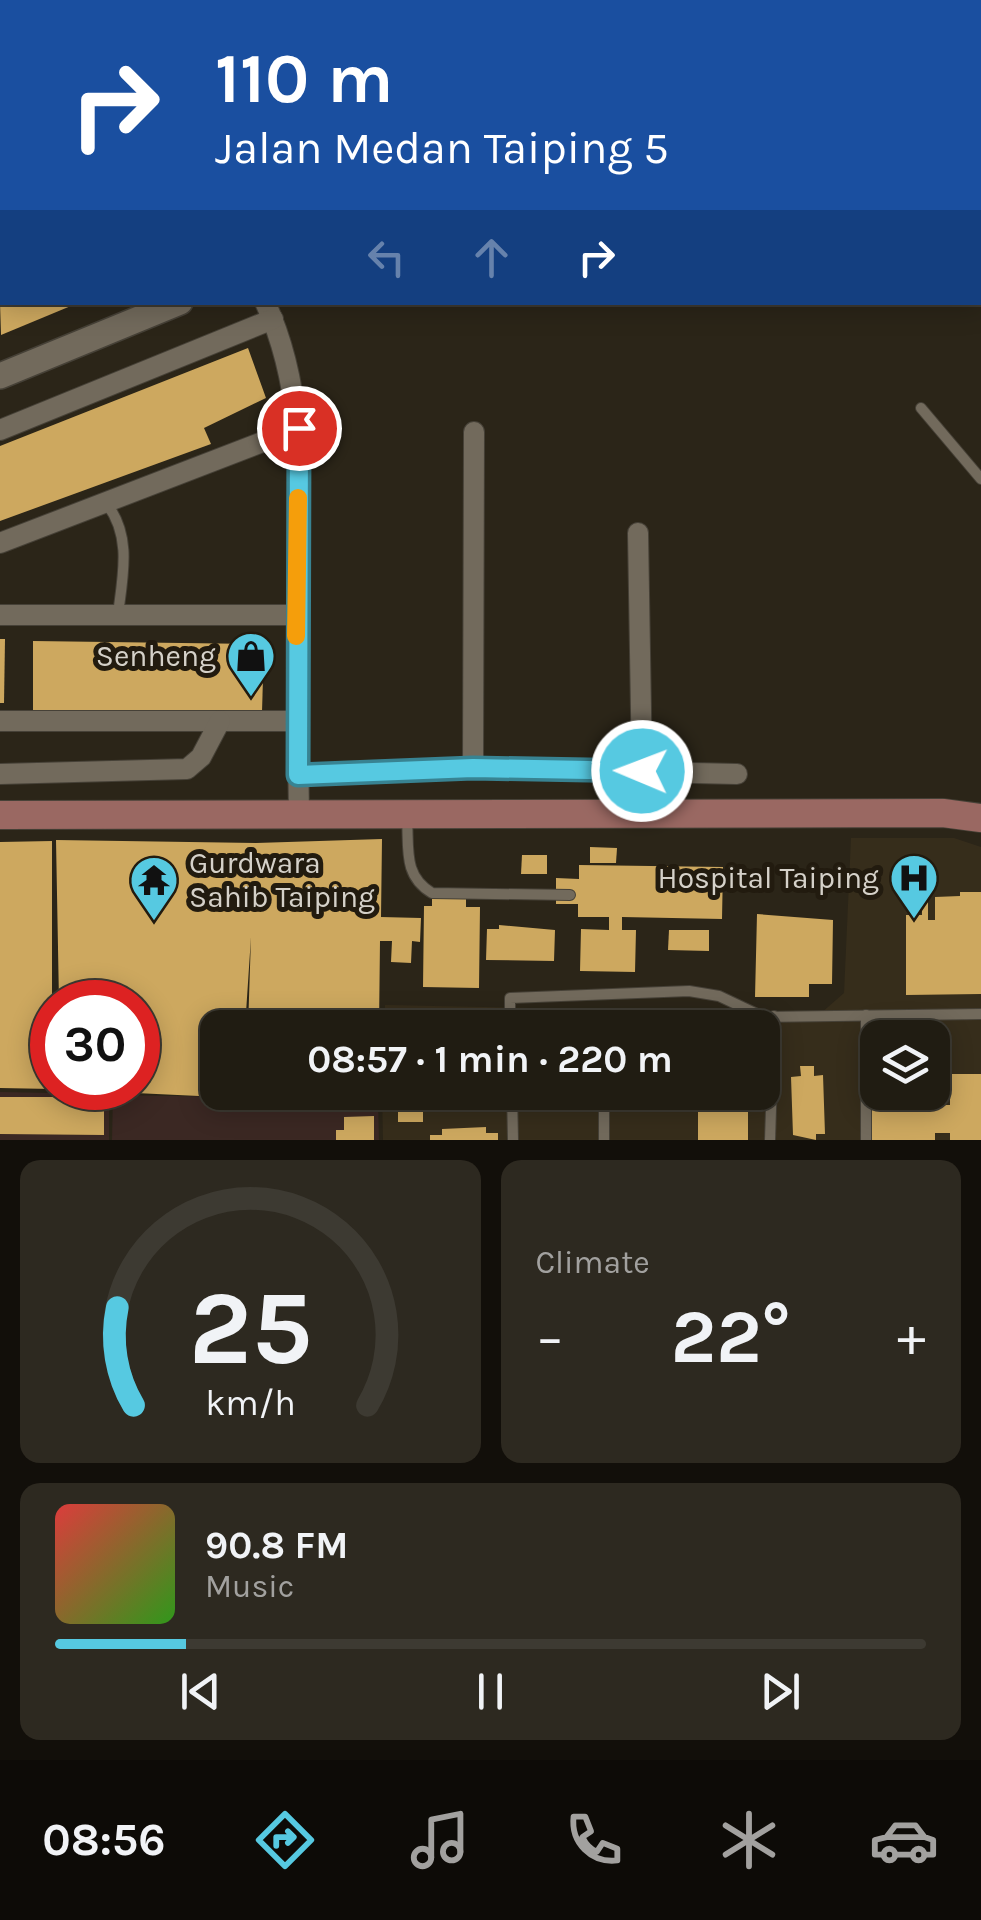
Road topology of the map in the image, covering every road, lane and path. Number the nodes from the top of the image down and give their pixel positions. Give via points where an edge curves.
1 (172, 305) edge
2 (269, 311) edge
3 (1, 373) edge
4 (922, 408) dead end
5 (299, 428) junction
6 (0, 430) edge
7 (474, 432) dead end
8 (981, 479) edge
9 (106, 503) junction
10 (638, 532) dead end
11 (0, 544) edge
12 (118, 614) junction
13 (296, 614) junction
14 (0, 615) edge
15 (0, 720) edge
16 (220, 721) junction
17 (295, 721) junction
18 (473, 768) junction
19 (642, 771) junction
20 (0, 774) edge
21 (737, 774) dead end
22 (298, 775) junction
23 (407, 812) junction
24 (299, 814) junction
25 (0, 815) edge
26 (981, 818) edge
27 (570, 896) dead end
28 (510, 1010) edge
29 (752, 1010) edge
30 (981, 1014) edge
31 (866, 1015) junction
32 (780, 1017) edge
33 (512, 1110) edge
34 (604, 1110) edge
35 (770, 1110) edge
36 (512, 1140) edge
37 (604, 1140) edge
38 (770, 1140) edge
39 (866, 1140) edge

1 - 3 street
2 - 5 street via 295,389
2 - 6 street
4 - 8 lane
5 - 9 street
5 - 13 street
7 - 18 street
9 - 11 street
9 - 12 lane via 121,522
10 - 19 street
12 - 13 street
12 - 14 street
13 - 17 street
15 - 16 street
16 - 17 street
16 - 20 street via 188,769
17 - 22 street
18 - 19 street
18 - 22 street
19 - 21 street
22 - 24 street
23 - 24 main road
23 - 26 main road
23 - 27 lane via 410,873 432,893
24 - 25 main road
28 - 29 lane via 510,998 689,991
30 - 31 lane
31 - 32 lane
31 - 39 lane
33 - 36 lane
34 - 37 lane
35 - 38 lane

